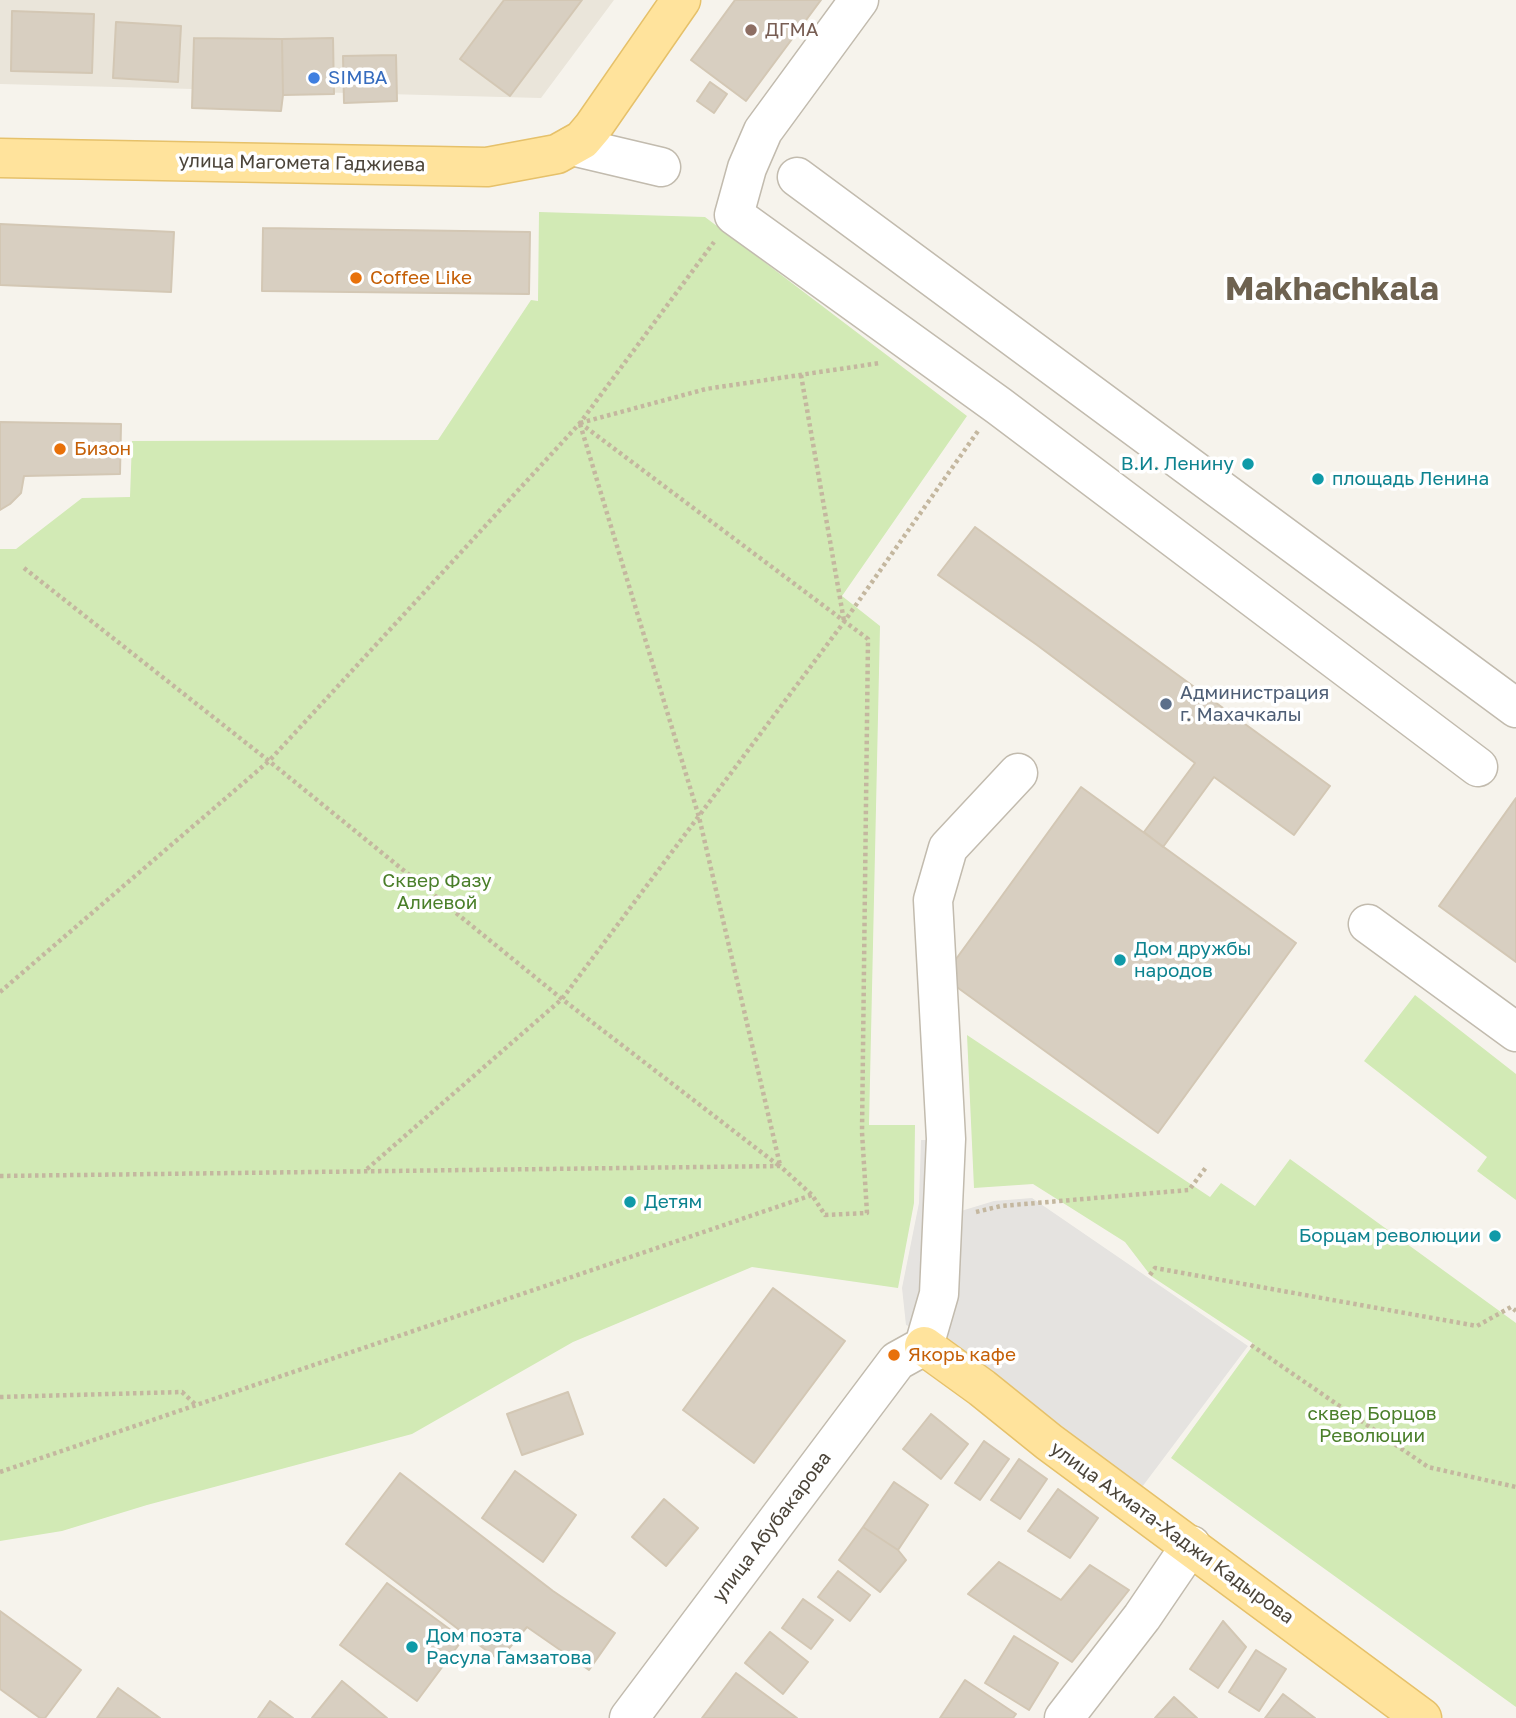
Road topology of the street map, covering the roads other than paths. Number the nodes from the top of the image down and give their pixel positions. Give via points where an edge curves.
1 (672, 0) edge
2 (681, 0) edge
3 (859, 0) edge
4 (582, 137) junction
5 (0, 149) edge
6 (0, 158) edge
7 (661, 167) dead end
8 (797, 177) dead end
9 (1516, 708) edge
10 (1478, 767) dead end
11 (1017, 773) dead end
12 (1368, 924) dead end
13 (1516, 1032) edge
14 (924, 1346) junction
15 (1191, 1545) junction
16 (629, 1718) edge
17 (1065, 1718) edge
18 (1422, 1718) edge

1 - 5 main road, улица Магомета Гаджиева via 590,120 522,153 478,159
2 - 4 main road
3 - 10 street via 764,131 747,168 734,215 999,406
4 - 6 main road, улица Магомета Гаджиева via 557,154 486,167
4 - 7 street
8 - 9 street
11 - 14 street via 948,848 933,900 946,1139 939,1294
12 - 13 street
14 - 15 main road, улица Ахмата-Хаджи Кадырова
14 - 16 street, улица Абубакарова via 897,1361
15 - 17 street
15 - 18 main road, улица Ахмата-Хаджи Кадырова

